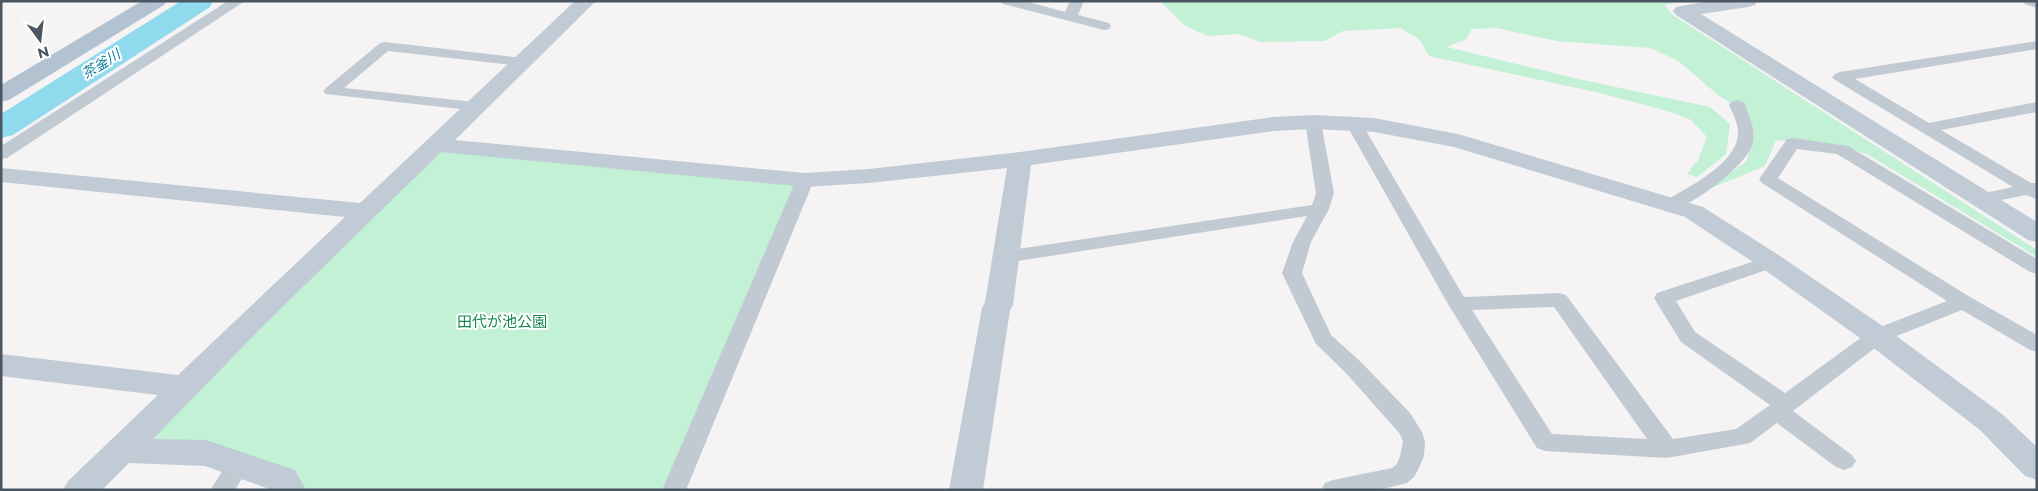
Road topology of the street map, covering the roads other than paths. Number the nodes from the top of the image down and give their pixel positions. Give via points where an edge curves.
1 (156, 1) edge
2 (238, 1) edge
3 (587, 1) edge
4 (1008, 1) edge
5 (1077, 1) edge
6 (1748, 1) edge
7 (2030, 1) edge
8 (2037, 4) edge
9 (1070, 17) junction
10 (1104, 26) dead end
11 (2029, 46) edge
12 (2037, 56) edge
13 (522, 62) junction
14 (1, 95) edge
15 (1738, 105) dead end
16 (478, 106) junction
17 (2037, 107) edge
18 (1313, 122) junction
19 (1354, 124) junction
20 (1927, 128) junction
21 (438, 144) junction
22 (1, 154) edge
23 (1020, 159) junction
24 (1, 175) edge
25 (805, 180) junction
26 (2034, 190) edge
27 (1981, 199) junction
28 (1671, 205) junction
29 (1320, 209) junction
30 (365, 211) junction
31 (2037, 234) edge
32 (1005, 257) junction
33 (1771, 262) junction
34 (2037, 268) edge
35 (1963, 302) junction
36 (1458, 304) junction
37 (1877, 336) junction
38 (2037, 345) edge
39 (1, 365) edge
40 (182, 387) junction
41 (1782, 409) junction
42 (1667, 449) junction
43 (124, 450) junction
44 (1844, 461) dead end
45 (2037, 467) edge
46 (231, 477) edge
47 (80, 490) edge
48 (289, 490) edge
49 (674, 490) edge
50 (966, 490) edge
51 (1333, 490) edge

1 - 14 main road
2 - 22 street
3 - 13 street
4 - 9 street
5 - 9 street
6 - 27 street via 1683,11
7 - 8 street
9 - 10 street
11 - 12 street
11 - 20 street via 1840,77
13 - 16 street
13 - 16 street via 385,46 331,91
15 - 28 street via 1745,124 1742,152 1731,165
16 - 21 street
17 - 20 street
18 - 19 street
18 - 23 street via 1273,124
18 - 29 street via 1325,194
19 - 28 street via 1458,142
19 - 36 street
20 - 26 street
21 - 25 street
21 - 30 street
23 - 25 street
23 - 32 street
24 - 30 street
25 - 49 street
26 - 27 street
27 - 31 street
28 - 33 street via 1694,212
29 - 32 street
29 - 51 street via 1302,242 1292,273 1323,339 1402,419 1414,442 1406,470 1399,476
30 - 40 street
32 - 50 street
33 - 37 street
33 - 41 street via 1664,298 1688,337
34 - 35 street via 1842,150 1793,144 1768,179
35 - 37 street
35 - 38 street
36 - 42 street via 1559,300
36 - 42 street via 1545,442
37 - 41 street
37 - 45 street via 1991,422
39 - 40 street
40 - 43 street
41 - 42 street via 1742,437
41 - 44 street
43 - 46 street via 206,453
43 - 47 street
46 - 48 street via 283,479

